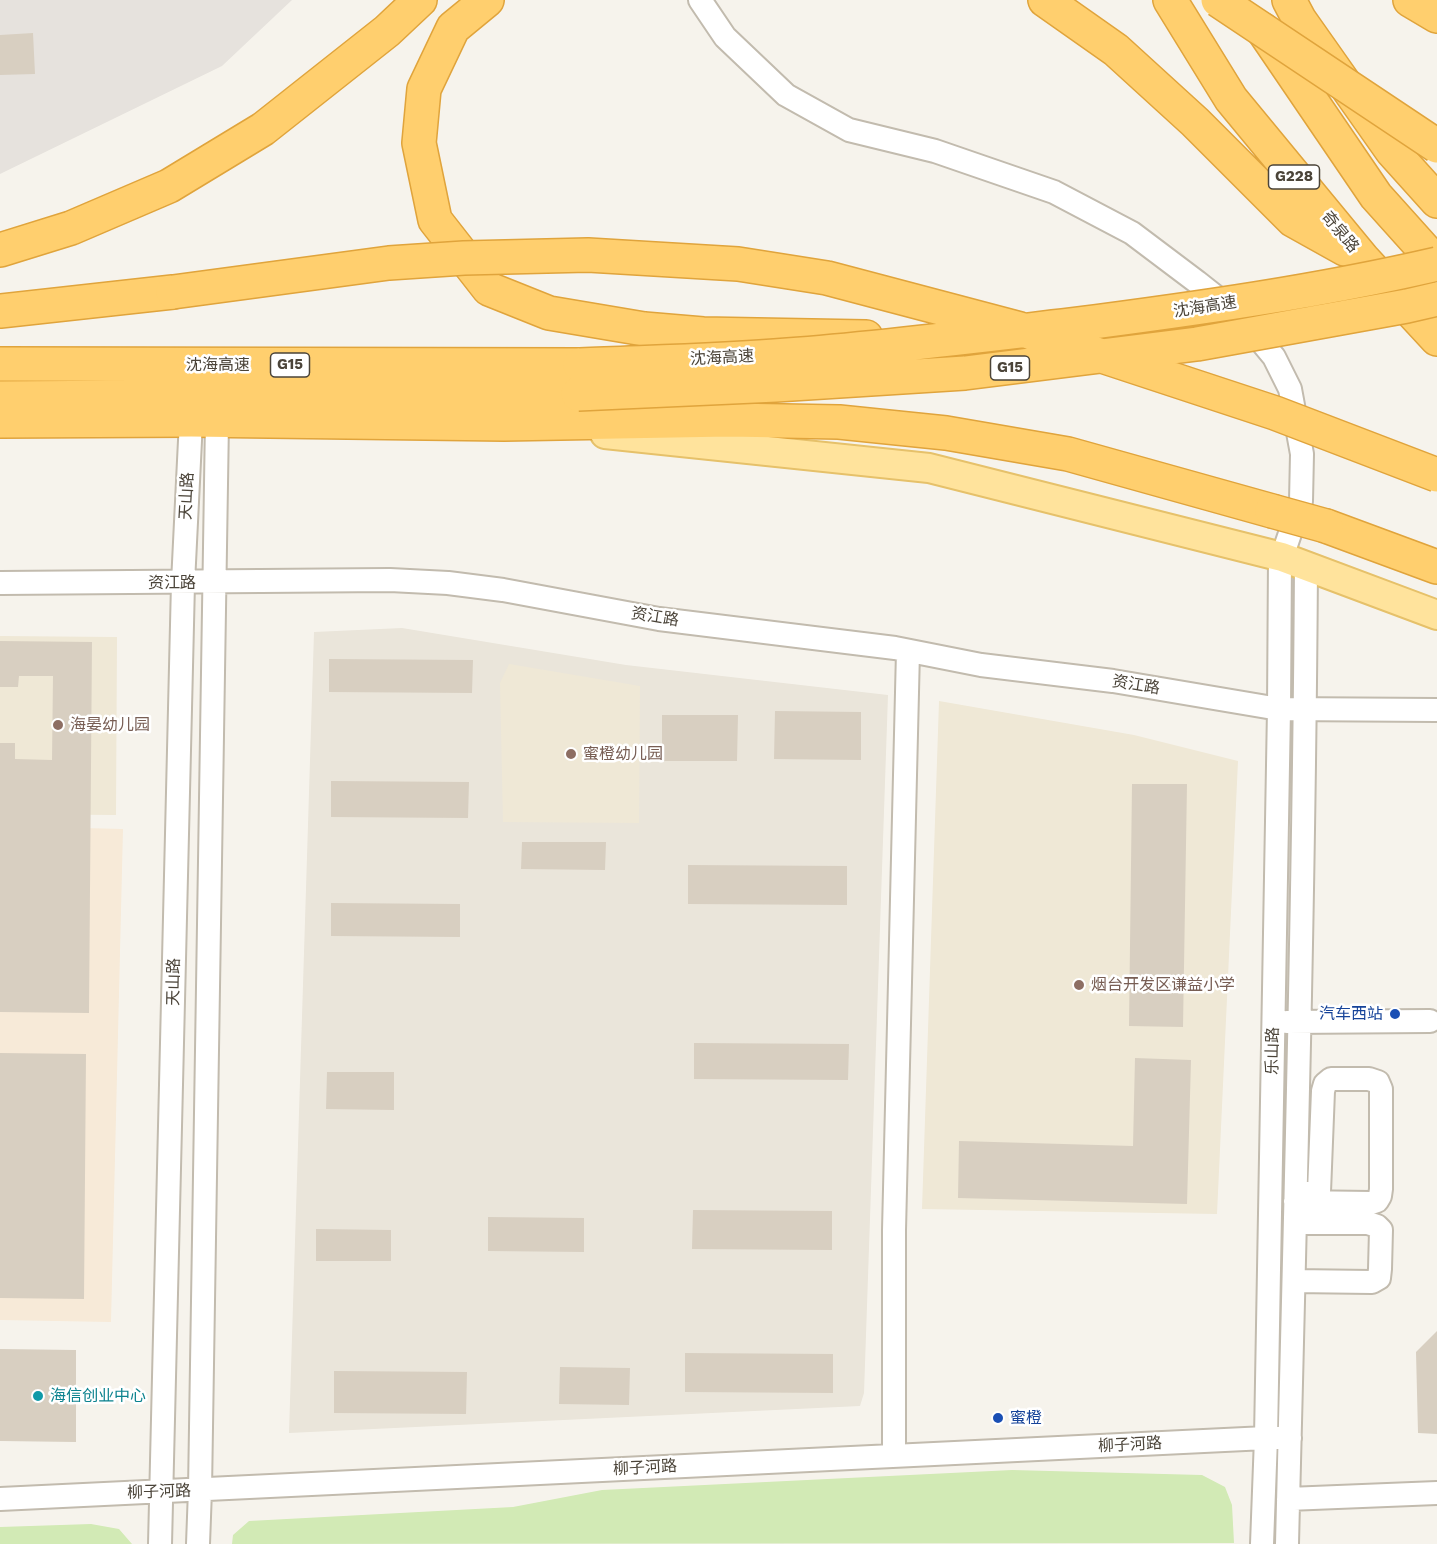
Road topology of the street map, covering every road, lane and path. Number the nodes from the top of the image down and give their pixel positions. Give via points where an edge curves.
1 (420, 0) edge
2 (487, 0) edge
3 (700, 0) edge
4 (1045, 0) edge
5 (1170, 0) edge
6 (1218, 0) edge
7 (1243, 0) edge
8 (1289, 0) edge
9 (1410, 0) edge
10 (1437, 16) edge
11 (1437, 146) edge
12 (1437, 201) edge
13 (0, 250) edge
14 (1363, 259) junction
15 (1437, 264) edge
16 (1437, 299) edge
17 (0, 311) edge
18 (964, 338) junction
19 (1437, 339) edge
20 (0, 364) edge
21 (579, 380) junction
22 (0, 398) edge
23 (204, 421) junction
24 (0, 422) edge
25 (504, 424) junction
26 (1437, 475) edge
27 (1289, 561) junction
28 (1437, 567) edge
29 (183, 582) junction
30 (215, 582) junction
31 (0, 583) edge
32 (1437, 615) edge
33 (908, 651) junction
34 (1279, 709) junction
35 (1305, 710) junction
36 (1437, 710) edge
37 (1430, 1021) dead end
38 (1273, 1022) junction
39 (1300, 1022) junction
40 (1295, 1206) junction
41 (1293, 1281) junction
42 (1266, 1438) junction
43 (1290, 1438) junction
44 (894, 1456) junction
45 (200, 1490) junction
46 (162, 1492) junction
47 (1437, 1493) edge
48 (0, 1499) edge
49 (1288, 1499) junction
50 (160, 1544) edge
51 (198, 1544) edge
52 (1262, 1544) edge
53 (1287, 1544) edge

1 - 13 highway via 387,31 263,129 169,186 71,228
2 - 18 highway, bridge via 453,28 424,89 419,143 435,220 489,289 549,313 644,329 703,334
3 - 27 street via 725,37 786,95 849,130 935,152 1054,192 1132,233 1240,316 1274,357 1290,389 1302,454 1301,501
4 - 14 highway via 1116,50 1196,122 1293,220
5 - 14 highway, 奇泉路 / G228 via 1231,99
6 - 11 highway, bridge
7 - 15 highway via 1376,196
8 - 12 highway via 1392,151
9 - 10 highway
14 - 19 highway, 奇泉路 / G228
15 - 18 highway, 沈海高速 / G15, bridge via 1270,297
16 - 21 highway, 沈海高速 / G15, bridge via 1197,344 965,373 776,385
17 - 26 highway, bridge via 389,263 464,258 588,255 738,264 827,278 1020,329 1275,413
18 - 21 highway, 沈海高速 / G15, bridge
20 - 21 highway, 沈海高速 / G15
21 - 22 highway, 沈海高速 / G15
23 - 24 highway
23 - 25 highway
23 - 29 street, 天山路
23 - 30 street, 天山路
25 - 27 main road via 929,468
25 - 28 highway, bridge via 839,422 946,433 1068,454 1326,526
27 - 32 main road
27 - 34 street, 乐山路
27 - 35 street, 乐山路
29 - 30 street, 资江路
29 - 31 street, 资江路
29 - 46 street, 天山路
30 - 33 street, 资江路 via 448,583 659,619
30 - 45 street, 天山路
33 - 34 street, 资江路
33 - 44 street via 894,1230
34 - 35 street, 资江路
34 - 38 street, 乐山路
35 - 36 street, 资江路
35 - 39 street, 乐山路
37 - 39 street
38 - 39 street
38 - 42 street, 乐山路
39 - 40 street, 乐山路
40 - 40 street via 1377,1201 1381,1189 1378,1082 1369,1078 1331,1079 1325,1084 1319,1192
40 - 41 street, 乐山路
40 - 41 street via 1377,1226 1381,1230 1380,1269 1379,1278 1372,1282
41 - 43 street, 乐山路
42 - 43 street, 柳子河路
42 - 44 street, 柳子河路
42 - 52 street, 乐山路
43 - 49 street, 乐山路
44 - 45 street, 柳子河路
45 - 46 street, 柳子河路
45 - 51 street, 天山路
46 - 48 street, 柳子河路
46 - 50 street, 天山路
47 - 49 street
49 - 53 street, 乐山路

